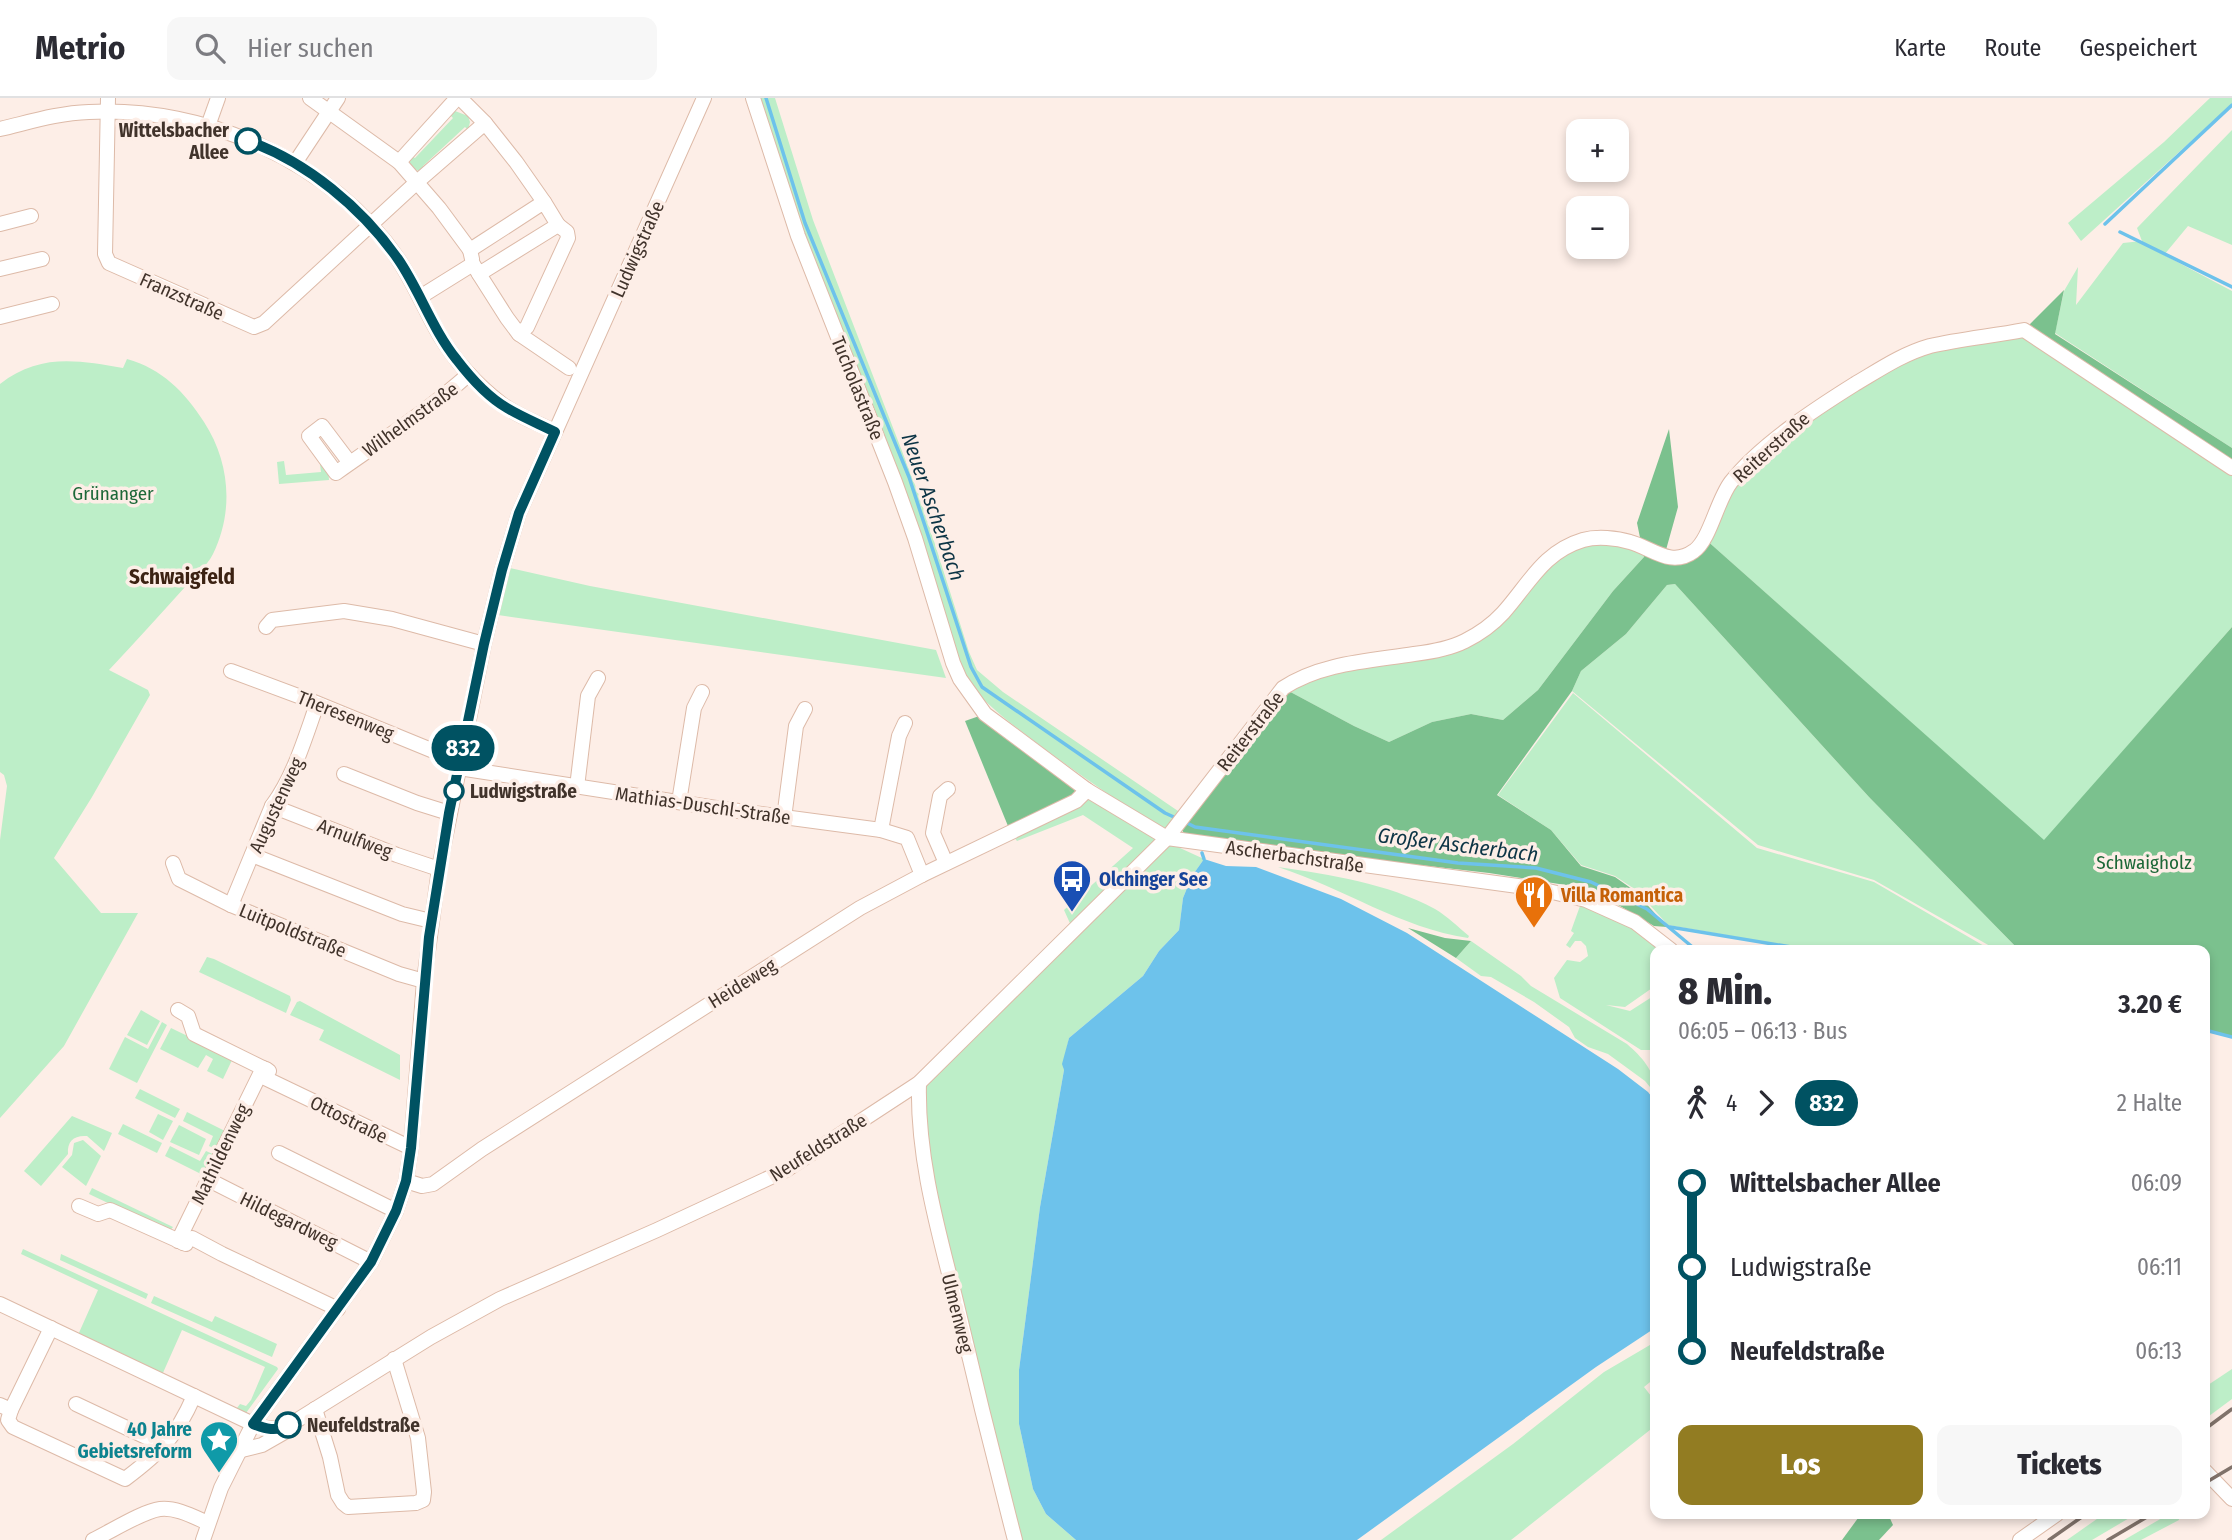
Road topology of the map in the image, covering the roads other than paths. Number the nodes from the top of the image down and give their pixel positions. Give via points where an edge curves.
1 (218, 98) edge
2 (310, 98) edge
3 (338, 98) edge
4 (459, 98) edge
5 (705, 98) edge
6 (753, 98) edge
7 (108, 105) edge
8 (331, 111) junction
9 (485, 123) junction
10 (208, 126) junction
11 (0, 129) edge
12 (399, 162) junction
13 (295, 163) junction
14 (417, 181) junction
15 (544, 202) junction
16 (31, 216) dead end
17 (0, 224) edge
18 (558, 225) junction
19 (370, 226) junction
20 (42, 259) dead end
21 (474, 262) junction
22 (0, 269) edge
23 (420, 297) junction
24 (52, 304) dead end
25 (0, 317) edge
26 (519, 334) junction
27 (569, 368) dead end
28 (469, 374) junction
29 (555, 432) junction
30 (350, 463) dead end
31 (2232, 468) edge
32 (266, 627) dead end
33 (484, 644) junction
34 (231, 671) dead end
35 (598, 678) dead end
36 (960, 678) joint
37 (702, 692) dead end
38 (317, 704) junction
39 (805, 709) dead end
40 (905, 723) dead end
41 (460, 763) junction
42 (344, 774) dead end
43 (577, 787) junction
44 (948, 789) dead end
45 (1087, 790) junction
46 (679, 802) junction
47 (272, 806) junction
48 (449, 813) junction
49 (784, 818) junction
50 (881, 830) junction
51 (1167, 838) junction
52 (252, 855) junction
53 (173, 863) dead end
54 (946, 863) junction
55 (439, 869) junction
56 (922, 874) junction
57 (232, 905) junction
58 (431, 921) junction
59 (1665, 945) edge
60 (424, 981) junction
61 (178, 1010) dead end
62 (264, 1068) junction
63 (919, 1083) junction
64 (411, 1148) junction
65 (279, 1153) dead end
66 (207, 1179) junction
67 (406, 1181) junction
68 (79, 1206) dead end
69 (396, 1211) junction
70 (181, 1242) junction
71 (371, 1262) junction
72 (0, 1304) edge
73 (338, 1309) junction
74 (51, 1328) junction
75 (394, 1359) junction
76 (194, 1396) junction
77 (76, 1404) dead end
78 (5, 1407) edge
79 (315, 1409) junction
80 (299, 1420) junction
81 (253, 1424) junction
82 (164, 1446) junction
83 (238, 1451) junction
84 (2210, 1476) edge
85 (2227, 1493) edge
86 (2050, 1519) edge
87 (208, 1523) junction
88 (93, 1540) edge
89 (203, 1540) edge
90 (1014, 1540) edge
91 (2020, 1540) edge

1 - 10 street
2 - 8 street
3 - 8 street
4 - 9 street
4 - 12 street
5 - 29 street, Ludwigstraße
6 - 36 street, Tucholastraße via 799,236 900,493
7 - 10 street
7 - 11 street
7 - 19 street, Franzstraße via 105,254 109,263 156,285 254,327 264,323
8 - 12 street
8 - 13 street
9 - 14 street
9 - 15 street
10 - 13 street
12 - 14 street
13 - 19 street
14 - 19 street
14 - 21 street
15 - 18 street
15 - 21 street
16 - 17 street
18 - 21 street
18 - 26 street via 568,238 527,327
19 - 23 street
20 - 22 street
21 - 23 street
21 - 26 street
23 - 28 street via 439,335
24 - 25 street
26 - 27 street
28 - 29 street via 505,407
28 - 30 street, Wilhelmstraße
29 - 33 street, Ludwigstraße via 519,513
31 - 51 street, Reiterstraße via 2024,330 1929,347 1893,361 1813,410 1751,460 1730,483 1695,551 1671,558 1631,542 1586,539 1560,549 1484,631 1461,643 1321,669 1283,688
32 - 33 street via 272,620 344,611
33 - 41 street, Ludwigstraße
34 - 38 street, Theresenweg
35 - 43 street via 588,696
36 - 45 street, Ascherbachstraße via 985,714
37 - 46 street via 694,708
38 - 41 street, Theresenweg
38 - 47 street, Augustenweg via 299,755
39 - 49 street via 796,726
40 - 50 street
41 - 43 street, Mathias-Duschl-Straße
41 - 48 street, Ludwigstraße
42 - 48 street
43 - 46 street, Mathias-Duschl-Straße
44 - 54 street via 940,796 933,833
45 - 51 street, Ascherbachstraße
45 - 54 street, Heideweg via 1076,801
46 - 49 street, Mathias-Duschl-Straße
47 - 52 street, Augustenweg
47 - 55 street, Arnulfweg
48 - 55 street, Ludwigstraße
49 - 50 street, Mathias-Duschl-Straße
50 - 56 street, Mathias-Duschl-Straße via 907,838
51 - 59 street, Ascherbachstraße via 1540,889 1586,900 1635,922
51 - 63 street, Neufeldstraße
52 - 57 street, Augustenweg
52 - 58 street
53 - 57 street, Luitpoldstraße via 179,879
54 - 56 street, Heideweg
55 - 58 street, Ludwigstraße
56 - 67 street, Heideweg via 860,908 433,1184
57 - 60 street, Luitpoldstraße
58 - 60 street, Ludwigstraße
60 - 64 street, Ludwigstraße
61 - 62 street, Ottostraße via 188,1016 194,1034
62 - 64 street, Ottostraße via 267,1079
62 - 66 street, Mathildenweg
63 - 75 street, Neufeldstraße via 786,1170 500,1299
63 - 90 street, Ulmenweg via 921,1146 932,1205
64 - 67 street, Ludwigstraße
65 - 69 street
66 - 70 street, Mathildenweg
66 - 71 street, Hildegardweg
67 - 69 street, Ludwigstraße
68 - 70 street via 98,1214 110,1210
69 - 71 street, Ludwigstraße
70 - 73 street via 206,1255 215,1250
71 - 73 street, Ludwigstraße
72 - 74 street
73 - 81 street, Ludwigstraße
74 - 76 street
74 - 78 street
75 - 79 street, Neufeldstraße
75 - 79 street via 418,1438 423,1500 348,1507 343,1503
76 - 81 street
76 - 82 street via 181,1425
77 - 82 street
78 - 82 street via 13,1427 125,1479
79 - 80 street, Neufeldstraße
80 - 81 street, Neufeldstraße via 271,1430
80 - 83 street via 280,1437
81 - 83 street, Ludwigstraße
83 - 87 street, Ludwigstraße
84 - 85 street
86 - 91 street
87 - 88 street via 162,1508
87 - 89 street, Ludwigstraße

